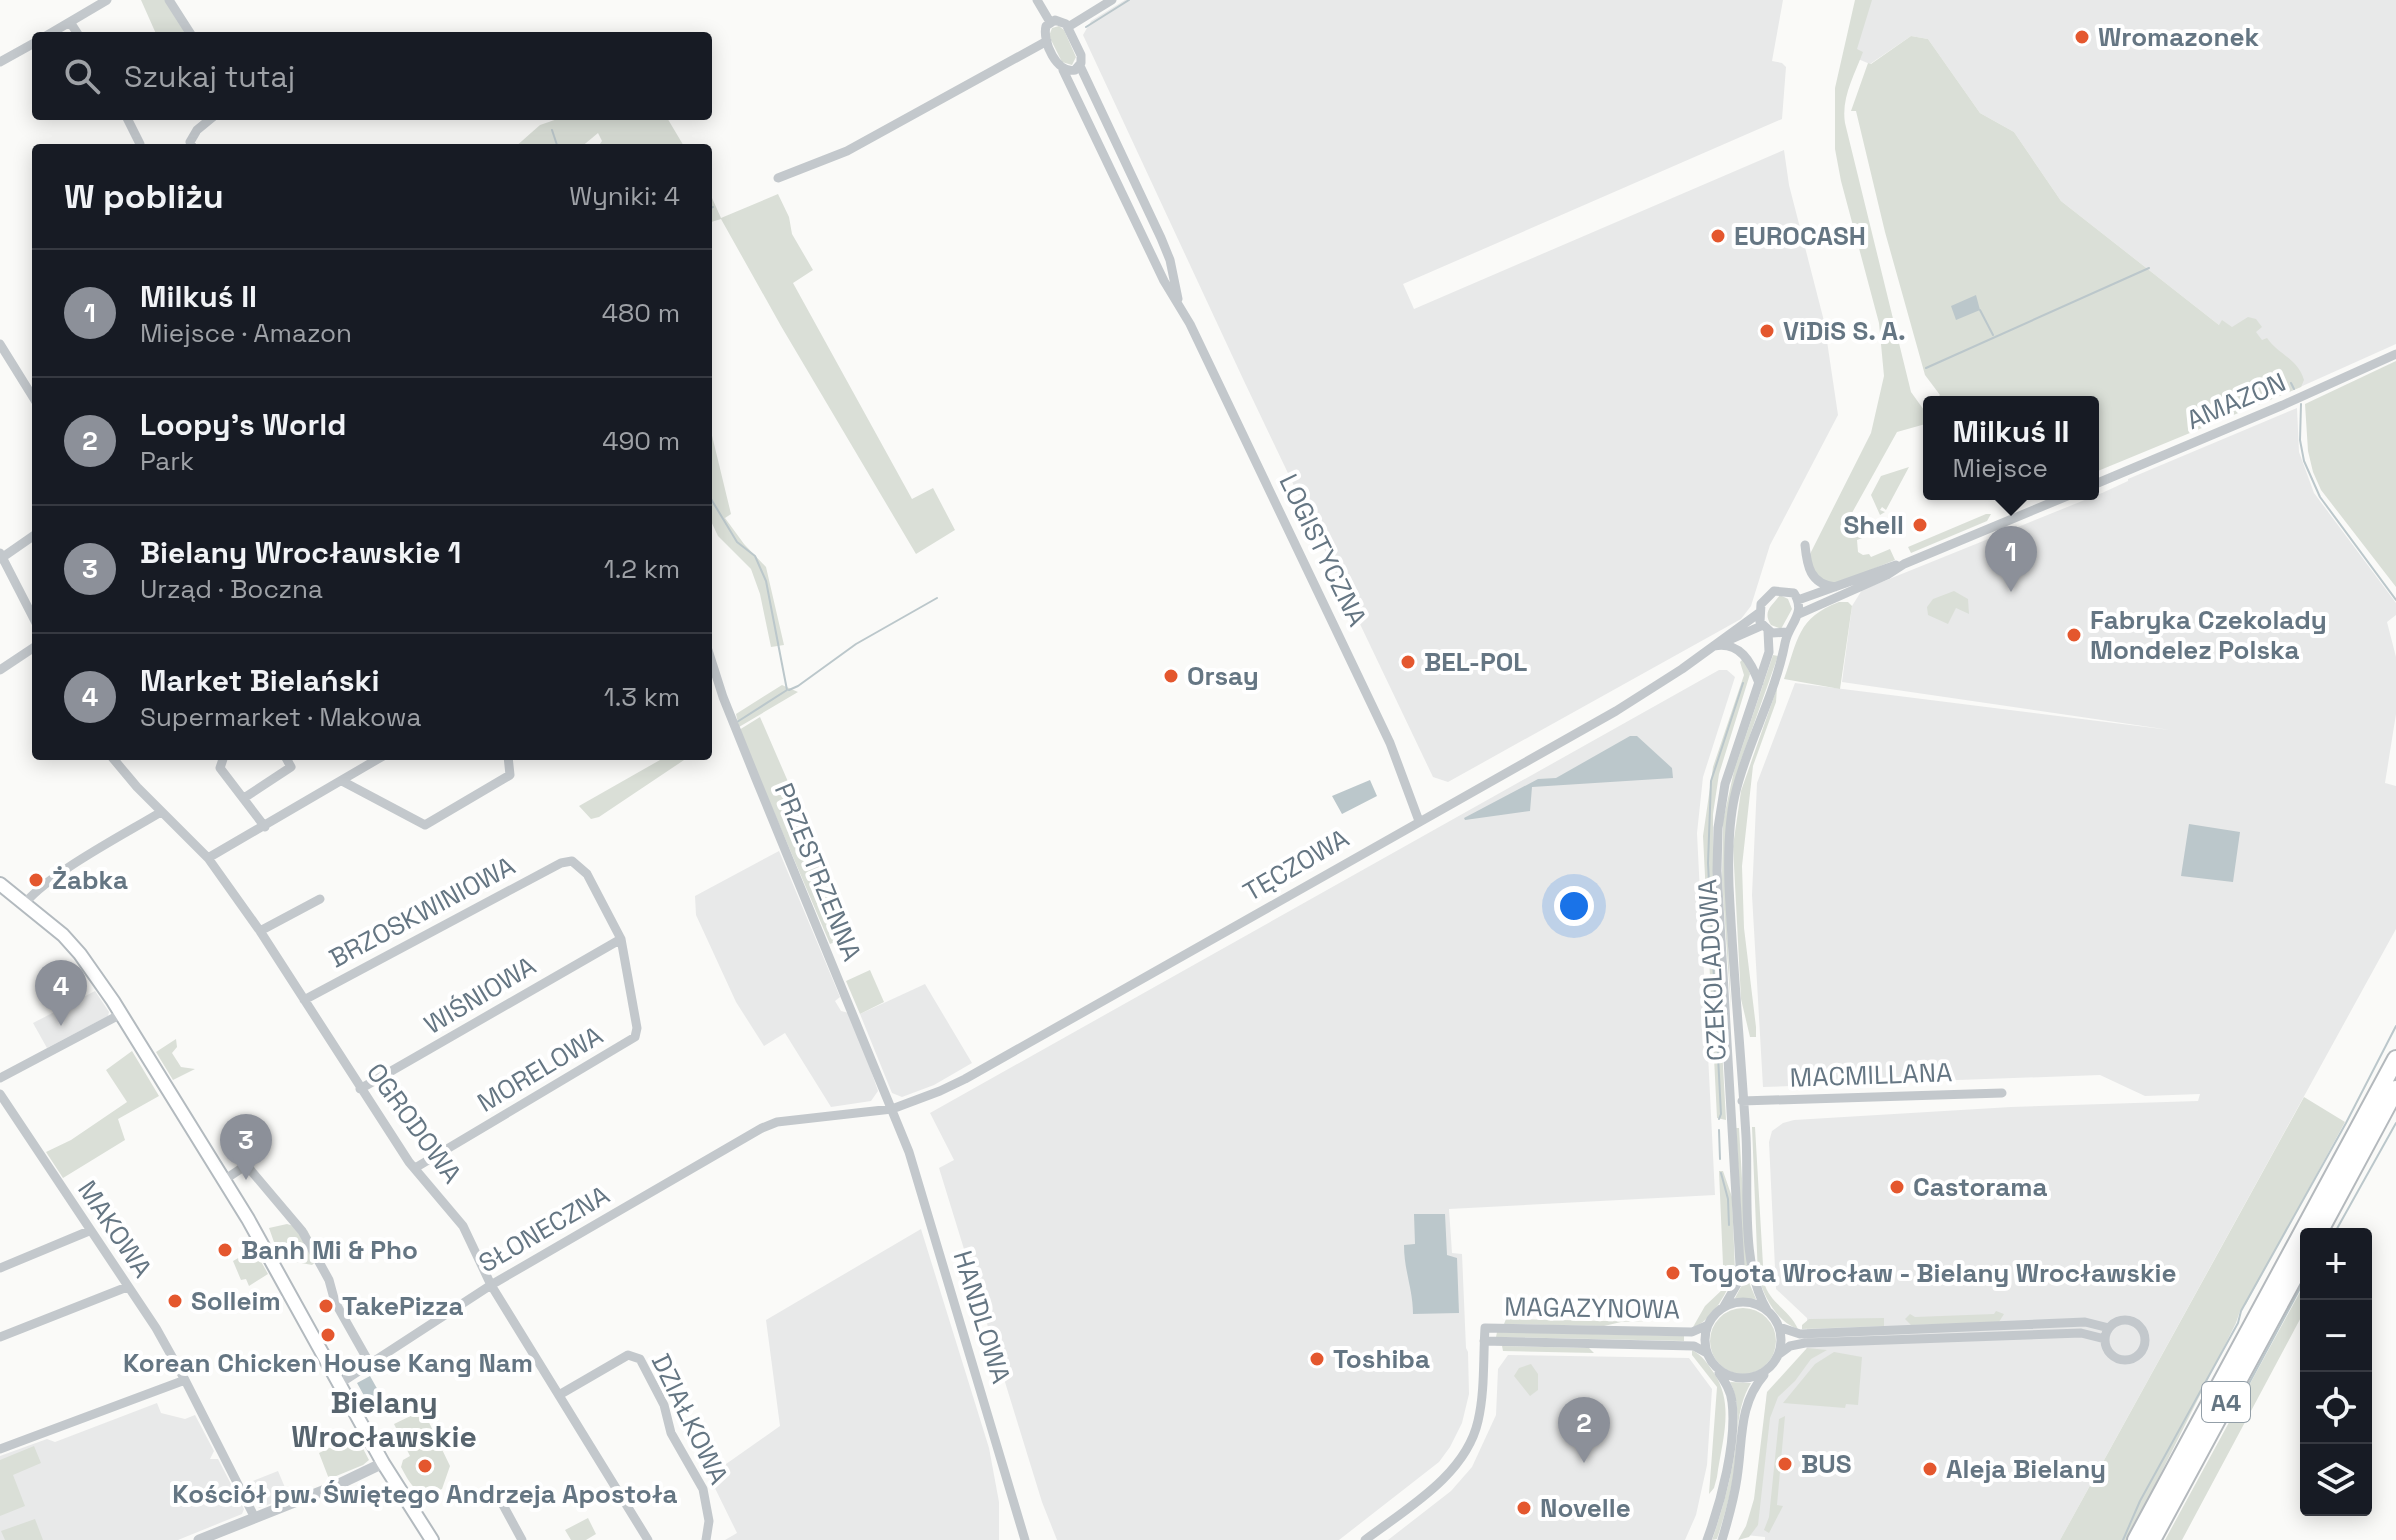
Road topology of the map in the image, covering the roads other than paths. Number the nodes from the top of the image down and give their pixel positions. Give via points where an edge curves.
1 (107, 0) edge
2 (169, 0) edge
3 (1037, 0) edge
4 (1112, 0) edge
5 (70, 22) junction
6 (1050, 22) junction
7 (1068, 27) junction
8 (53, 32) edge
9 (76, 32) edge
10 (189, 32) edge
11 (1047, 41) junction
12 (32, 44) edge
13 (0, 62) edge
14 (1080, 66) junction
15 (1063, 70) junction
16 (128, 120) edge
17 (209, 120) edge
18 (140, 144) edge
19 (191, 144) edge
20 (778, 178) dead end
21 (1179, 302) junction
22 (0, 344) edge
23 (2396, 354) edge
24 (3, 356) edge
25 (32, 396) edge
26 (2099, 482) edge
27 (2058, 500) edge
28 (32, 537) edge
29 (1805, 545) dead end
30 (1, 556) edge
31 (1904, 564) junction
32 (1839, 588) junction
33 (1798, 600) junction
34 (1759, 613) junction
35 (1799, 614) junction
36 (32, 615) edge
37 (1764, 628) junction
38 (1788, 632) junction
39 (1717, 646) junction
40 (32, 649) edge
41 (712, 663) edge
42 (0, 670) edge
43 (1759, 683) junction
44 (115, 760) edge
45 (223, 760) edge
46 (287, 760) edge
47 (376, 760) edge
48 (508, 760) edge
49 (342, 781) junction
50 (244, 798) junction
51 (161, 812) junction
52 (1419, 821) junction
53 (265, 827) junction
54 (208, 858) junction
55 (561, 863) joint
56 (0, 884) edge
57 (320, 899) dead end
58 (25, 903) junction
59 (260, 931) junction
60 (621, 939) junction
61 (304, 1000) junction
62 (121, 1014) junction
63 (2396, 1059) edge
64 (0, 1078) edge
65 (360, 1089) junction
66 (2396, 1089) edge
67 (2002, 1093) dead end
68 (0, 1094) edge
69 (1742, 1101) junction
70 (892, 1109) junction
71 (777, 1122) joint
72 (415, 1168) junction
73 (224, 1180) junction
74 (2321, 1228) edge
75 (89, 1231) junction
76 (2300, 1266) edge
77 (0, 1268) edge
78 (491, 1285) junction
79 (127, 1287) junction
80 (1723, 1308) junction
81 (1767, 1310) junction
82 (1708, 1325) junction
83 (1779, 1327) junction
84 (2109, 1328) junction
85 (1903, 1329) junction
86 (2011, 1331) junction
87 (0, 1337) edge
88 (2105, 1339) junction
89 (1903, 1340) junction
90 (1484, 1341) junction
91 (1707, 1353) junction
92 (1779, 1354) junction
93 (370, 1364) junction
94 (1715, 1367) junction
95 (1769, 1369) junction
96 (185, 1380) junction
97 (339, 1384) junction
98 (559, 1395) junction
99 (0, 1449) edge
100 (383, 1463) junction
101 (496, 1492) dead end
102 (255, 1518) junction
103 (199, 1540) edge
104 (432, 1540) edge
105 (522, 1540) edge
106 (648, 1540) edge
107 (706, 1540) edge
108 (1025, 1540) edge
109 (1365, 1540) edge
110 (1707, 1540) edge
111 (1722, 1540) edge
112 (2136, 1540) edge
113 (2152, 1540) edge

1 - 5 street
2 - 10 street
3 - 6 street
4 - 7 street
5 - 8 street
5 - 9 street
6 - 7 street via 1060,20
6 - 11 street via 1044,30
7 - 14 street, LOGISTYCZNA via 1081,55
11 - 15 street, LOGISTYCZNA
11 - 20 street via 847,151
12 - 13 street
14 - 15 street
14 - 21 street, LOGISTYCZNA via 1161,238
15 - 21 street, LOGISTYCZNA via 1164,281
16 - 18 street
17 - 19 street via 192,135
21 - 52 street, LOGISTYCZNA via 1390,743
22 - 24 street
23 - 26 street, AMAZON
24 - 25 street
27 - 31 street
28 - 30 street
29 - 32 street via 1815,579
30 - 36 street
31 - 32 street
31 - 35 street
32 - 33 street
33 - 34 street via 1794,593 1774,591 1763,600
33 - 35 street
34 - 37 street
34 - 39 street, TĘCZOWA
35 - 38 street
37 - 38 street
37 - 39 street
37 - 43 street, CZEKOLADOWA via 1770,646
38 - 69 street, CZEKOLADOWA via 1742,771 1730,831
39 - 43 street via 1744,655
39 - 52 street, TĘCZOWA via 1616,711
40 - 42 street
41 - 70 street, PRZESTRZENNA
43 - 80 street, CZEKOLADOWA via 1725,784 1717,842 1740,1265 1737,1284
44 - 51 street, OGRODOWA
45 - 50 street via 220,768
46 - 50 street via 291,767
47 - 49 street
48 - 49 street via 510,775 425,825
49 - 53 street
50 - 53 street
51 - 54 street, OGRODOWA
51 - 58 street
52 - 70 street, TĘCZOWA via 965,1079
53 - 54 street
54 - 59 street, OGRODOWA
55 - 60 street, MORELOWA via 572,861 587,874
55 - 61 street, BRZOSKWINIOWA
56 - 58 main road
57 - 59 street
58 - 62 main road via 80,954
59 - 61 street, OGRODOWA
60 - 65 street, WIŚNIOWA
60 - 72 street, MORELOWA via 635,1037
61 - 65 street, OGRODOWA
62 - 64 street
62 - 73 main road
63 - 112 highway, A4
65 - 72 street, OGRODOWA
66 - 74 highway
67 - 69 street, MACMILLANA
68 - 75 street, MAKOWA
69 - 81 street, CZEKOLADOWA via 1753,1281
70 - 71 street, TĘCZOWA
70 - 108 street, HANDLOWA
71 - 78 street, SŁONECZNA
72 - 78 street, OGRODOWA via 463,1226
73 - 93 street via 248,1167 293,1218
73 - 97 main road
75 - 77 street
75 - 79 street, MAKOWA
76 - 113 highway, A4
78 - 93 street, SŁONECZNA
78 - 98 street, OGRODOWA
79 - 87 street
79 - 96 street, MAKOWA
80 - 81 street via 1746,1302
80 - 82 street
81 - 83 street
82 - 90 street, MAGAZYNOWA via 1692,1332 1485,1328
82 - 91 street
83 - 85 street via 1800,1334
83 - 92 street
84 - 86 street via 2085,1322
84 - 88 street
84 - 88 street via 2123,1320 2135,1322 2144,1332 2144,1347 2133,1359 2122,1360 2108,1351
85 - 86 street
85 - 89 street
86 - 88 street
86 - 89 street
89 - 92 street via 1800,1343
90 - 91 street, MAGAZYNOWA via 1694,1346
90 - 109 street, MAGAZYNOWA via 1482,1400 1465,1451 1430,1490
91 - 94 street
92 - 95 street
93 - 97 street, SŁONECZNA
94 - 95 street via 1741,1379
94 - 110 street via 1731,1397 1731,1427 1722,1492
95 - 111 street via 1746,1405
96 - 99 street
96 - 102 street, MAKOWA
97 - 100 main road
98 - 106 street, OGRODOWA
98 - 107 street, DZIAŁKOWA via 628,1355 640,1359 664,1405 671,1433 703,1489 709,1521
100 - 102 street
100 - 104 main road
101 - 105 street
102 - 103 street

